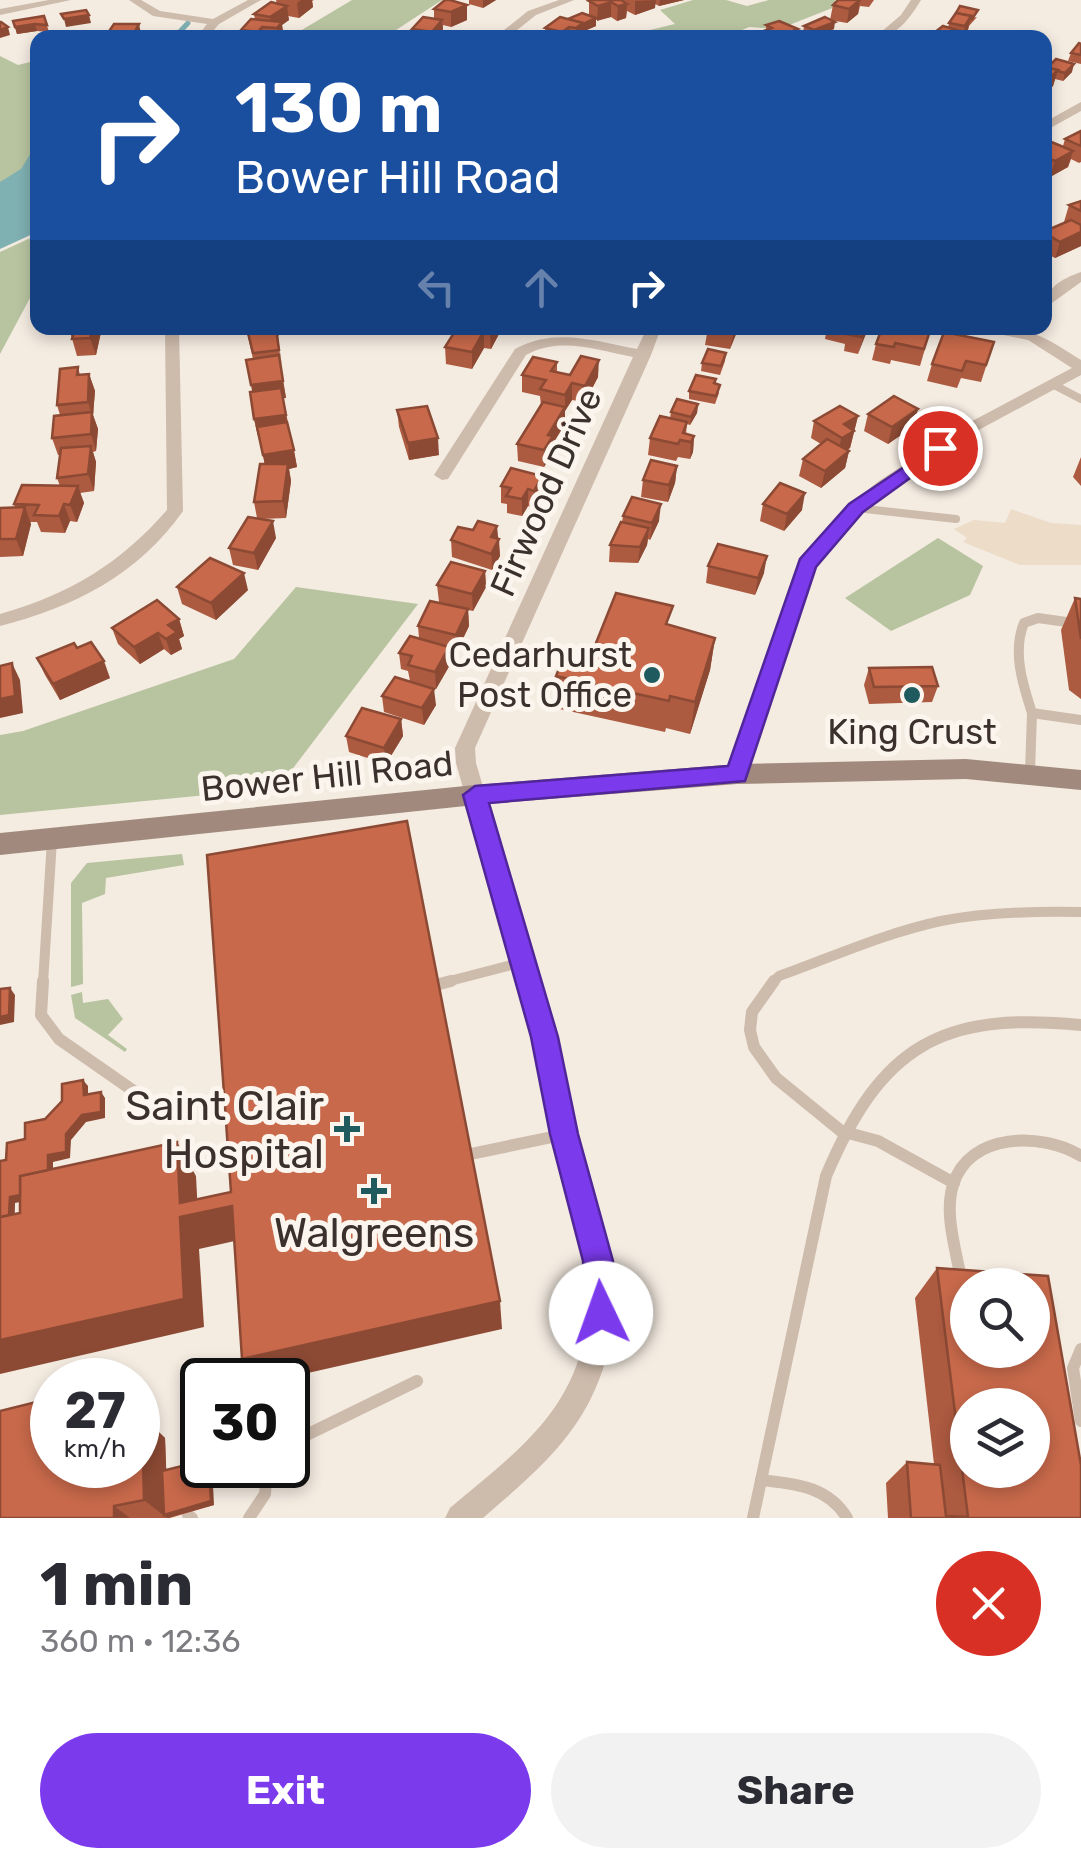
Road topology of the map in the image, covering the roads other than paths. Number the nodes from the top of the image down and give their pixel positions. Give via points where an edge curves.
1 (66, 0) edge
2 (134, 0) edge
3 (256, 0) edge
4 (569, 0) edge
5 (916, 0) edge
6 (0, 12) edge
7 (216, 22) junction
8 (209, 30) edge
9 (509, 30) edge
10 (889, 30) edge
11 (1081, 106) edge
12 (1052, 123) edge
13 (1081, 276) edge
14 (1052, 295) edge
15 (172, 335) edge
16 (651, 335) edge
17 (1038, 335) edge
18 (644, 355) junction
19 (1081, 368) edge
20 (1054, 385) junction
21 (1081, 399) edge
22 (442, 475) dead end
23 (856, 508) junction
24 (956, 519) dead end
25 (0, 620) edge
26 (1081, 624) edge
27 (1032, 713) junction
28 (1081, 720) edge
29 (1030, 772) junction
30 (737, 774) junction
31 (1081, 780) edge
32 (475, 795) junction
33 (52, 839) junction
34 (0, 844) edge
35 (1081, 912) edge
36 (524, 962) junction
37 (418, 996) edge
38 (1081, 1025) edge
39 (158, 1108) dead end
40 (842, 1132) junction
41 (564, 1134) junction
42 (1081, 1156) edge
43 (440, 1161) edge
44 (954, 1183) junction
45 (959, 1268) edge
46 (1081, 1349) edge
47 (417, 1381) dead end
48 (1081, 1421) edge
49 (310, 1433) edge
50 (761, 1480) junction
51 (267, 1488) edge
52 (249, 1518) edge
53 (460, 1518) edge
54 (753, 1518) edge
55 (847, 1518) edge

1 - 6 street
2 - 7 street via 158,14
3 - 7 street
4 - 9 street
5 - 10 street
7 - 8 street
11 - 12 street
13 - 14 street
15 - 25 street via 175,511 121,568 91,588 48,609
16 - 18 street, Firwood Drive
17 - 19 street
18 - 22 street via 561,341 531,343
18 - 32 street, Firwood Drive via 465,748
19 - 20 street
20 - 21 lane
20 - 23 street via 967,430
23 - 24 lane
23 - 30 street via 807,564
26 - 27 lane via 1038,618 1020,628
27 - 28 lane
27 - 29 lane
29 - 30 main road, Bower Hill Road
29 - 31 main road, Bower Hill Road
30 - 32 main road, Bower Hill Road
32 - 33 main road, Bower Hill Road
32 - 36 street, Firwood Drive
33 - 34 main road, Bower Hill Road
33 - 39 lane via 42,1015 59,1040
35 - 40 lane via 962,918 903,932 779,976 763,990 750,1027 765,1069
36 - 37 lane via 430,986
36 - 41 street, Firwood Drive
38 - 40 lane via 1026,1017 950,1030 876,1082
40 - 44 lane via 876,1140
40 - 50 lane via 826,1176
41 - 43 lane
41 - 53 street, Firwood Drive via 598,1261 601,1313 592,1360 571,1411 539,1451
42 - 44 lane via 1043,1140 1015,1140 969,1162
44 - 45 lane
46 - 48 lane via 1073,1368
47 - 49 lane
50 - 54 lane
50 - 55 lane via 810,1486 842,1506
51 - 52 lane

